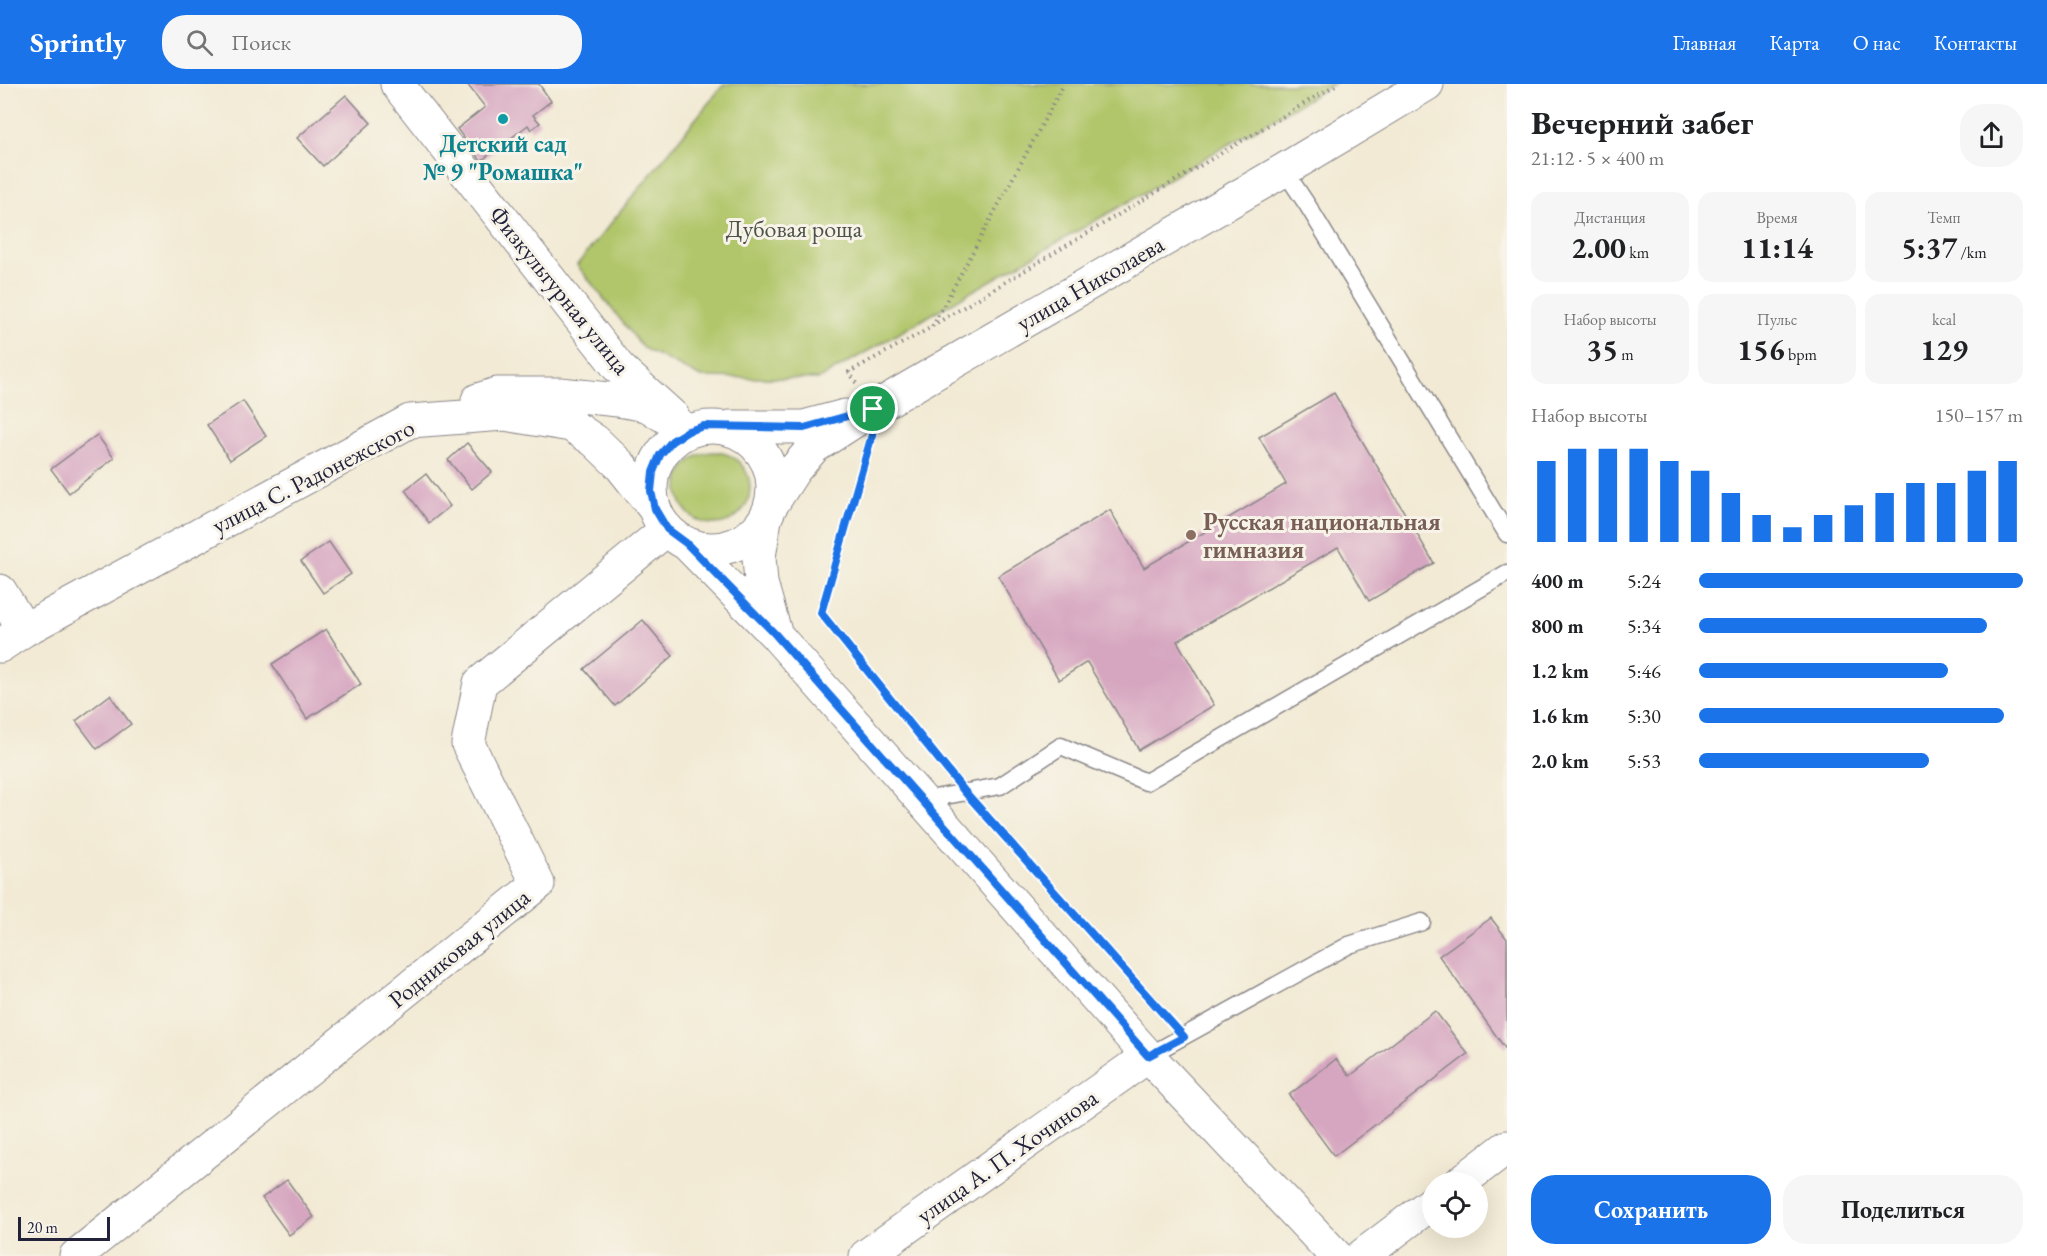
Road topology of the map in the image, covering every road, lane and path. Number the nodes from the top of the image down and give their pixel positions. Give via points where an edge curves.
1 (397, 84) edge
2 (1064, 84) edge
3 (1336, 84) edge
4 (1427, 84) edge
5 (1284, 170) junction
6 (932, 327) junction
7 (873, 409) junction
8 (410, 421) junction
9 (721, 426) junction
10 (688, 431) junction
11 (769, 511) junction
12 (669, 527) junction
13 (1507, 534) edge
14 (1507, 573) edge
15 (0, 591) edge
16 (775, 634) junction
17 (12, 638) edge
18 (965, 792) junction
19 (922, 800) junction
20 (1422, 922) dead end
21 (1184, 1037) junction
22 (1148, 1056) junction
23 (1507, 1147) edge
24 (1474, 1172) edge
25 (1422, 1211) edge
26 (76, 1256) edge
27 (866, 1256) edge
28 (1335, 1256) edge
29 (1362, 1256) edge

1 - 10 street, Физкультурная улица via 619,368
2 - 6 path
3 - 6 path
4 - 5 street, улица Николаева
5 - 7 street, улица Николаева
5 - 13 lane
6 - 7 path via 849,372
7 - 9 street via 804,428
7 - 11 street, улица Николаева via 814,447 794,470
7 - 18 path via 872,435 821,613
8 - 10 street via 497,394 560,394 647,405
8 - 12 street, улица С. Радонежского via 504,414 571,425 620,465
8 - 17 street, улица С. Радонежского
9 - 10 street
9 - 11 street via 758,445 769,463 774,483
10 - 12 street via 660,455 653,472 651,491
11 - 12 street via 754,533 721,549 703,548
11 - 16 street via 759,557 761,583
12 - 16 street
12 - 26 street, Родниковая улица via 480,683 468,744 538,884
14 - 18 lane via 1146,782 1061,746 1000,786
15 - 17 street
16 - 19 street
18 - 19 lane
18 - 21 path
19 - 22 street
20 - 21 lane via 1349,945
21 - 22 lane
22 - 27 street, улица А. П. Хочинова
22 - 28 street
23 - 24 street
25 - 29 street

